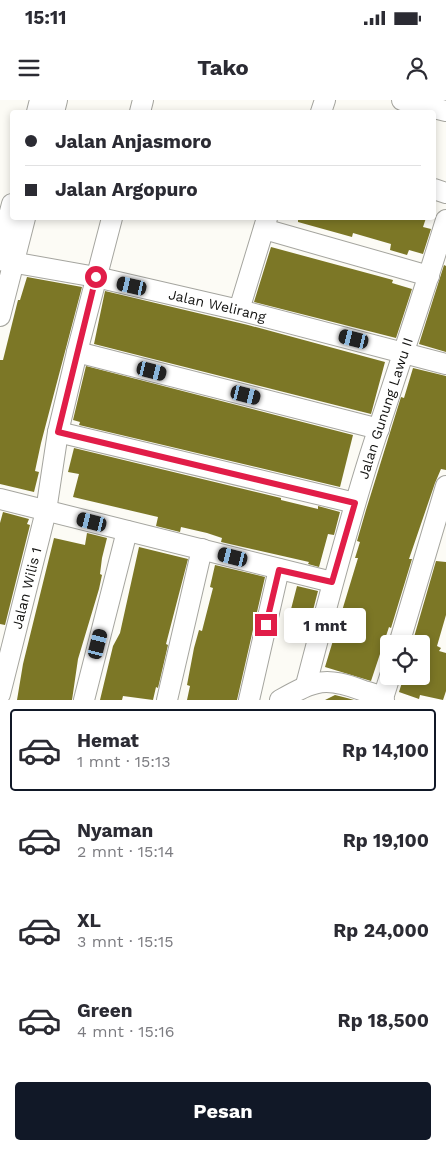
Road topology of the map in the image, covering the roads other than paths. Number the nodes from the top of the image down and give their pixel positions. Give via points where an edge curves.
1 (402, 100) edge
2 (446, 111) edge
3 (10, 217) edge
4 (24, 220) edge
5 (111, 220) edge
6 (446, 220) edge
7 (265, 223) edge
8 (4, 257) edge
9 (429, 276) junction
10 (96, 277) junction
11 (238, 310) junction
12 (0, 316) edge
13 (76, 352) junction
14 (405, 352) junction
15 (446, 364) edge
16 (379, 429) junction
17 (58, 432) junction
18 (446, 486) edge
19 (0, 499) edge
20 (355, 503) junction
21 (46, 511) junction
22 (127, 530) junction
23 (202, 549) junction
24 (279, 570) junction
25 (332, 582) junction
26 (402, 635) edge
27 (306, 685) junction
28 (388, 685) edge
29 (0, 694) edge
30 (384, 699) edge
31 (84, 700) edge
32 (167, 700) edge
33 (249, 700) edge
34 (280, 700) edge

1 - 2 street
3 - 8 street
4 - 8 street
5 - 10 street, Jalan Wilis 1
6 - 9 street, Jalan Gunung Lawu II
7 - 9 street
7 - 11 street
8 - 10 street, Jalan Welirang
8 - 12 street
9 - 14 street, Jalan Gunung Lawu II
10 - 11 street, Jalan Welirang
10 - 13 street, Jalan Wilis 1
11 - 14 street, Jalan Welirang
13 - 16 street
13 - 17 street, Jalan Wilis 1
14 - 15 street, Jalan Welirang
14 - 16 street, Jalan Gunung Lawu II
16 - 20 street, Jalan Gunung Lawu II
17 - 20 street
17 - 21 street, Jalan Wilis 1
18 - 26 street
19 - 21 street
20 - 25 street, Jalan Gunung Lawu II
21 - 22 street
21 - 29 street, Jalan Wilis 1
22 - 23 street
22 - 31 street
23 - 24 street
23 - 32 street
24 - 25 street
24 - 33 street
25 - 27 street, Jalan Gunung Lawu II
27 - 30 street via 328,680 340,682
27 - 34 street
28 - 30 street

